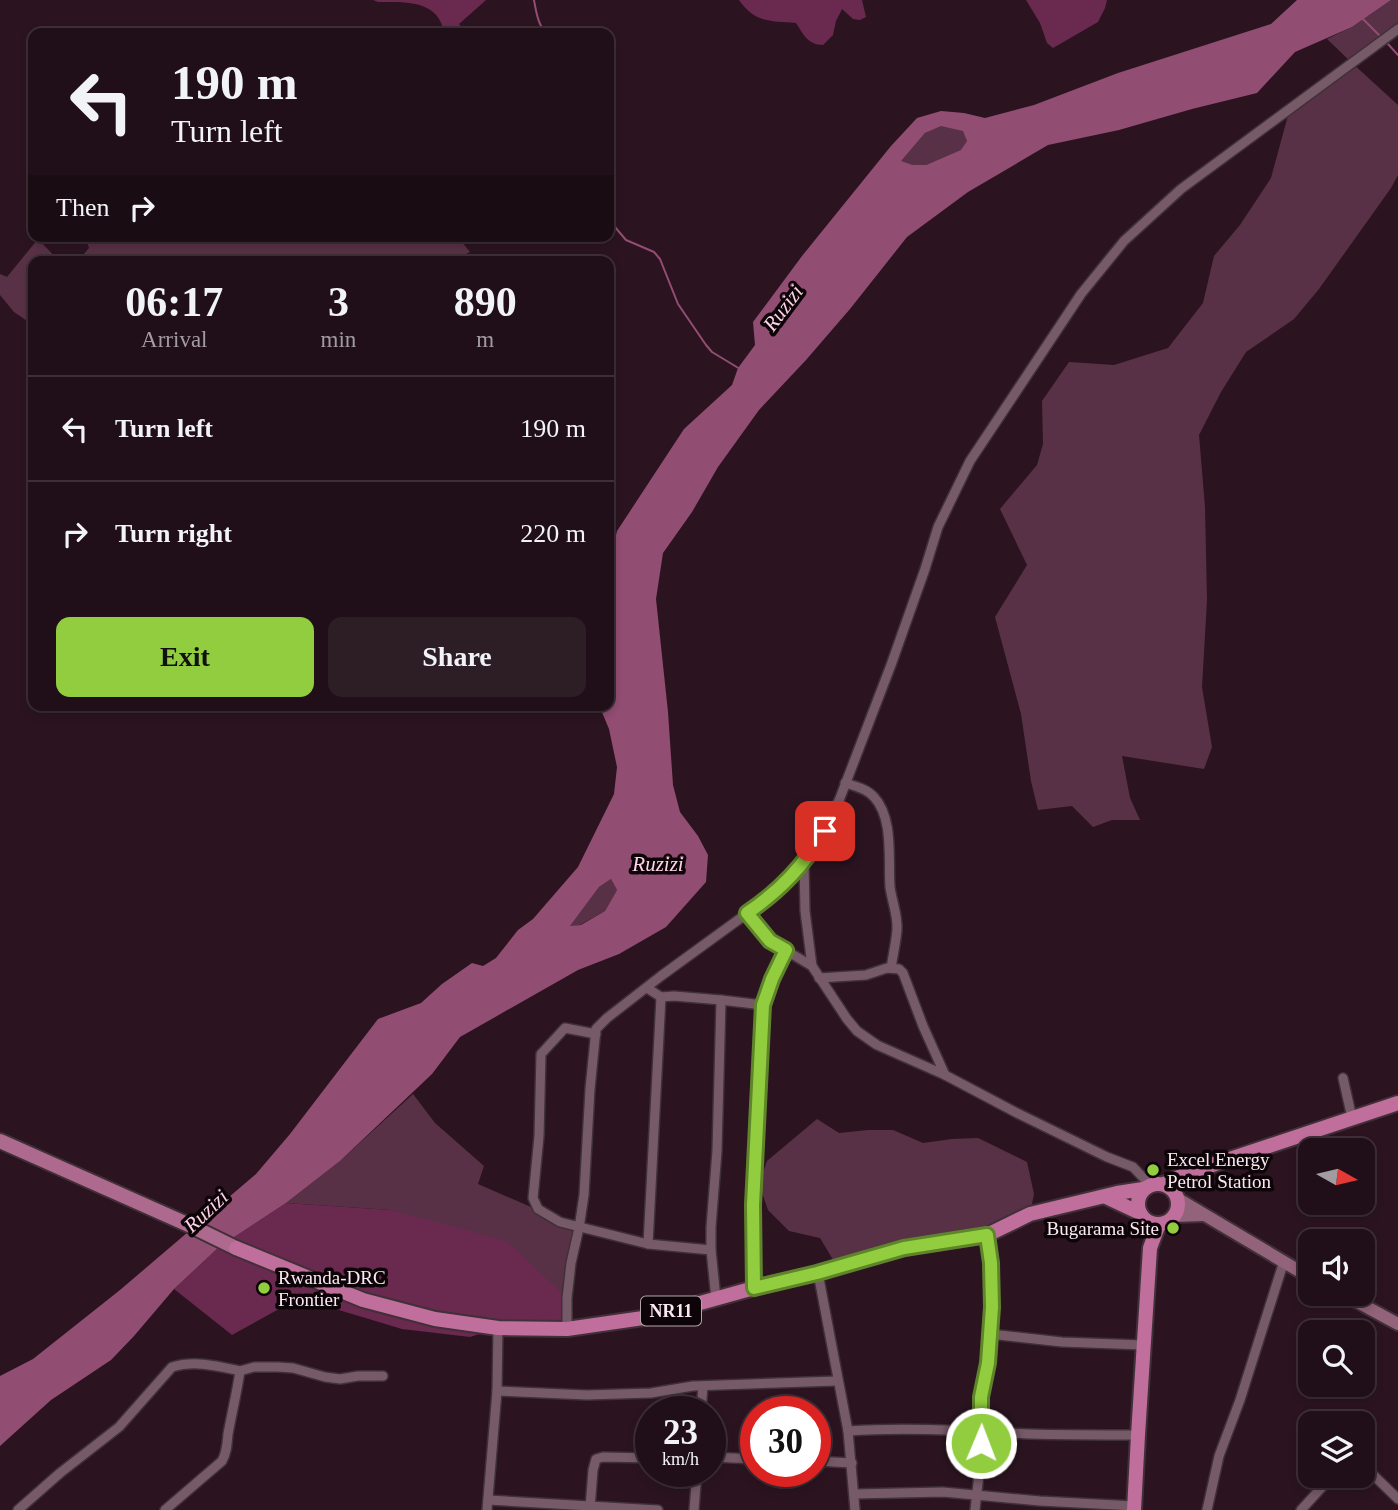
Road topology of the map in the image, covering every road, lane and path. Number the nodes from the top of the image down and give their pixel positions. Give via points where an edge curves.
1 (1398, 29) edge
2 (845, 783) junction
3 (804, 862) junction
4 (747, 913) junction
5 (786, 950) junction
6 (812, 966) junction
7 (891, 968) junction
8 (819, 978) junction
9 (647, 988) junction
10 (661, 997) junction
11 (721, 1000) junction
12 (763, 1005) junction
13 (596, 1034) junction
14 (945, 1075) junction
15 (1343, 1078) dead end
16 (1398, 1103) edge
17 (1352, 1118) junction
18 (0, 1140) edge
19 (1153, 1186) junction
20 (1106, 1197) junction
21 (1178, 1199) junction
22 (1205, 1215) junction
23 (1142, 1216) junction
24 (1174, 1216) junction
25 (1159, 1224) junction
26 (579, 1228) junction
27 (987, 1235) junction
28 (648, 1244) junction
29 (236, 1248) joint
30 (1150, 1248) junction
31 (711, 1250) junction
32 (1284, 1261) junction
33 (1298, 1270) edge
34 (817, 1273) junction
35 (754, 1288) junction
36 (716, 1299) junction
37 (1365, 1306) edge
38 (1398, 1324) edge
39 (498, 1328) junction
40 (566, 1329) junction
41 (990, 1334) junction
42 (1143, 1345) junction
43 (240, 1371) junction
44 (383, 1377) dead end
45 (837, 1381) junction
46 (703, 1386) junction
47 (497, 1391) junction
48 (702, 1396) edge
49 (848, 1431) junction
50 (981, 1431) junction
51 (1138, 1435) junction
52 (635, 1458) edge
53 (831, 1462) edge
54 (852, 1463) junction
55 (1375, 1477) edge
56 (696, 1487) edge
57 (1320, 1488) edge
58 (854, 1494) junction
59 (977, 1495) junction
60 (1398, 1499) edge
61 (488, 1500) junction
62 (590, 1508) edge
63 (1134, 1508) edge
64 (18, 1510) edge
65 (165, 1510) edge
66 (486, 1510) edge
67 (658, 1510) edge
68 (694, 1510) edge
69 (855, 1510) edge
70 (975, 1510) edge
71 (1207, 1510) edge
72 (1301, 1510) edge

1 - 2 street via 1181,189 1124,241 1082,294 984,437 938,527
2 - 3 street via 825,831
2 - 7 street via 874,797 885,822 897,924
3 - 4 street via 771,897
3 - 6 street
4 - 5 street via 770,941
4 - 9 street
5 - 6 street
5 - 12 street
6 - 8 street
7 - 8 street
7 - 14 street via 902,973
8 - 14 street via 858,1031 877,1045
9 - 10 street
9 - 13 street via 607,1018
10 - 11 street
10 - 28 street
11 - 12 street
11 - 31 street
12 - 35 street via 752,1227
13 - 26 street
13 - 26 street via 565,1028 541,1054 540,1136 533,1198 538,1209
14 - 19 street via 1133,1167
15 - 17 street
16 - 17 highway, NR11
17 - 19 highway, NR11
18 - 29 main road
19 - 20 highway, NR11
19 - 21 highway via 1171,1188
19 - 23 highway via 1138,1199
20 - 23 highway
20 - 27 highway, NR11 via 1030,1214
21 - 22 main road
21 - 24 highway
22 - 24 main road
22 - 32 main road
23 - 25 highway
23 - 30 highway
24 - 25 highway
25 - 30 highway
26 - 28 street
26 - 40 street
27 - 34 highway, NR11 via 904,1248
27 - 41 street via 992,1284
28 - 31 street
29 - 39 highway, NR11 via 363,1300 435,1319
30 - 42 highway
31 - 36 street
32 - 33 main road
32 - 71 street via 1219,1456
34 - 35 highway, NR11
34 - 45 street
35 - 36 highway, NR11
36 - 40 highway, NR11 via 650,1317
37 - 38 main road
39 - 40 highway, NR11
39 - 47 street
41 - 42 street
41 - 50 street
42 - 51 highway
43 - 44 street via 278,1367 340,1379
43 - 64 street via 194,1363 172,1367 119,1427
43 - 65 street via 226,1454
45 - 46 street
45 - 49 street
46 - 47 street via 587,1395
46 - 48 street
47 - 61 street
49 - 50 street
49 - 54 street
50 - 51 street
50 - 59 street
51 - 63 highway
52 - 62 street via 596,1459
53 - 54 street
54 - 58 street
55 - 60 street
56 - 68 street
57 - 72 street
58 - 59 street
58 - 69 street
59 - 63 street
59 - 70 street
61 - 62 street
61 - 66 street
62 - 67 street

